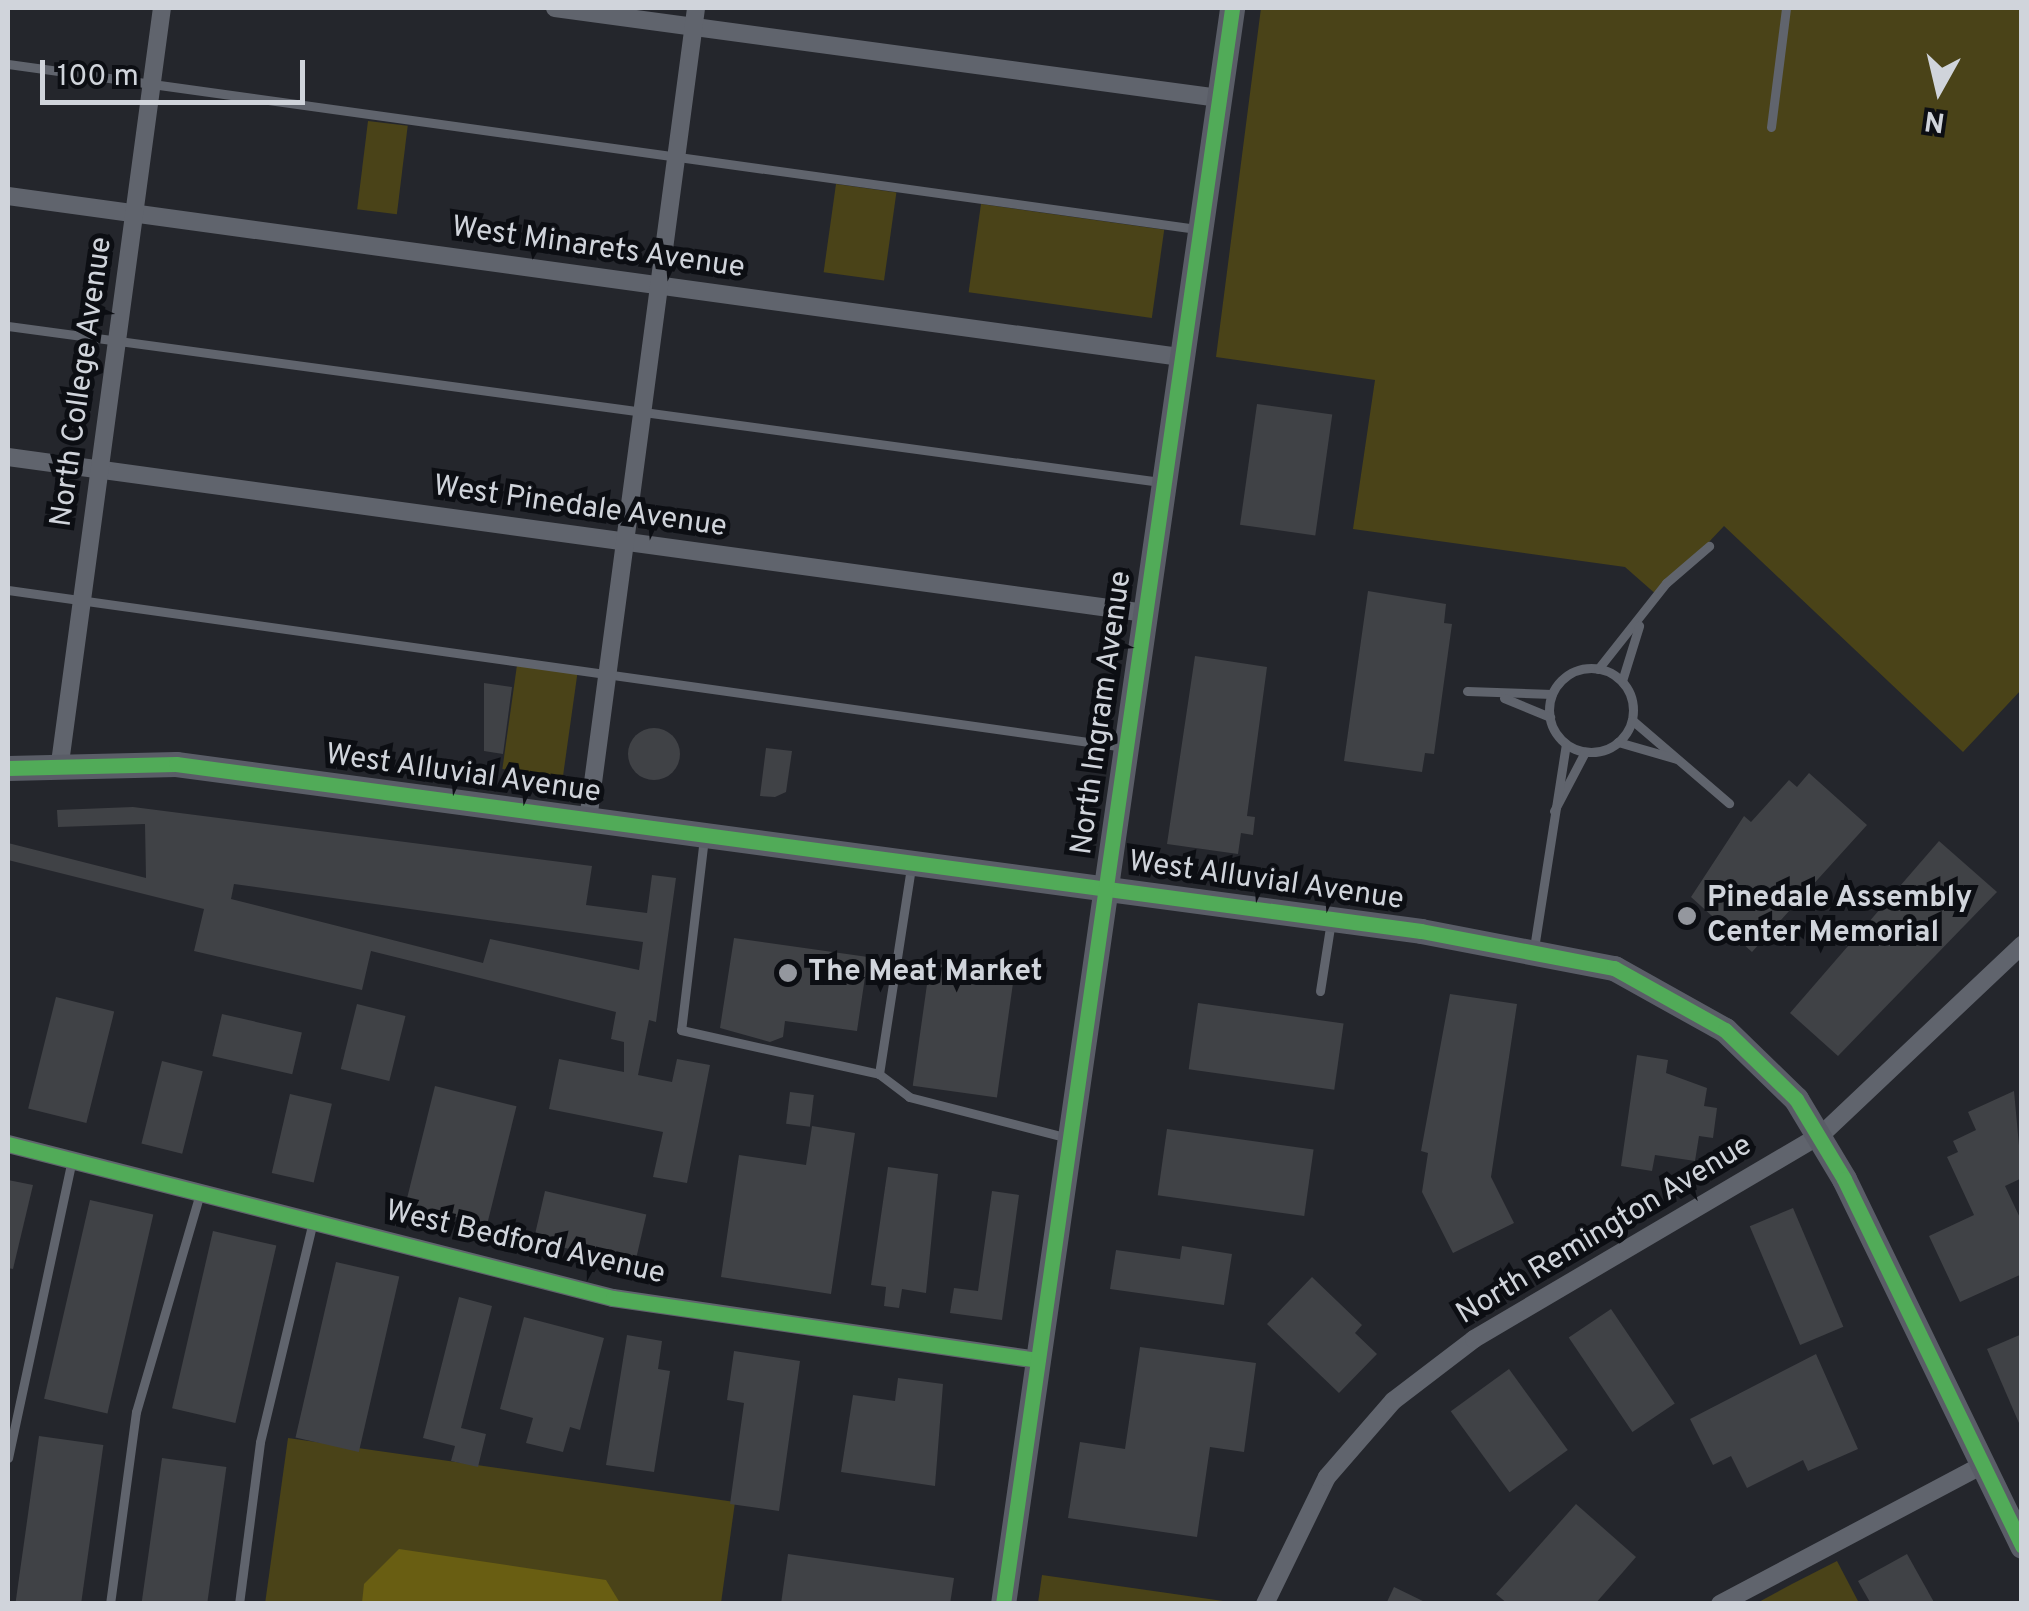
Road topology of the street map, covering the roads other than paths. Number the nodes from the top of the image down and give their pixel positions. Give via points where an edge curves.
1 (162, 8) edge
2 (555, 8) edge
3 (1232, 8) edge
4 (1786, 8) edge
5 (695, 17) edge
6 (8, 64) edge
7 (151, 84) junction
8 (1219, 98) junction
9 (1771, 127) dead end
10 (676, 157) junction
11 (8, 196) edge
12 (134, 213) junction
13 (1200, 230) junction
14 (659, 286) junction
15 (8, 326) edge
16 (116, 340) junction
17 (1181, 357) junction
18 (642, 412) junction
19 (8, 457) edge
20 (99, 470) junction
21 (1163, 482) junction
22 (625, 542) junction
23 (1710, 546) dead end
24 (8, 590) edge
25 (82, 600) junction
26 (1145, 613) junction
27 (1642, 618) junction
28 (1598, 668) junction
29 (607, 674) junction
30 (1622, 682) junction
31 (1467, 691) dead end
32 (1552, 694) junction
33 (1497, 695) junction
34 (1550, 717) junction
35 (1632, 720) junction
36 (1618, 742) junction
37 (1566, 744) junction
38 (1126, 747) junction
39 (1585, 752) junction
40 (1680, 760) junction
41 (60, 763) junction
42 (8, 768) edge
43 (1728, 804) dead end
44 (1551, 818) junction
45 (588, 820) junction
46 (704, 836) junction
47 (911, 864) junction
48 (1106, 888) junction
49 (1331, 918) junction
50 (2022, 945) edge
51 (1534, 948) junction
52 (1320, 991) dead end
53 (879, 1074) junction
54 (1821, 1136) junction
55 (1070, 1138) junction
56 (8, 1144) edge
57 (72, 1159) junction
58 (201, 1192) junction
59 (313, 1221) junction
60 (1037, 1360) junction
61 (8, 1458) edge
62 (1982, 1465) junction
63 (2022, 1546) edge
64 (110, 1604) edge
65 (239, 1604) edge
66 (1003, 1604) edge
67 (1265, 1604) edge
68 (1720, 1604) edge

1 - 7 street, North College Avenue
2 - 5 street
3 - 8 street, North Ingram Avenue
4 - 9 lane
5 - 8 street
5 - 10 street
6 - 7 lane
7 - 10 lane
7 - 12 street, North College Avenue
8 - 13 street, North Ingram Avenue
10 - 13 lane
10 - 14 street
11 - 12 street, West Minarets Avenue
12 - 14 street, West Minarets Avenue
12 - 16 street, North College Avenue
13 - 17 street, North Ingram Avenue
14 - 17 street, West Minarets Avenue
14 - 18 street
15 - 16 lane
16 - 18 lane
16 - 20 street, North College Avenue
17 - 21 street, North Ingram Avenue
18 - 21 lane
18 - 22 street
19 - 20 street, West Pinedale Avenue
20 - 22 street, West Pinedale Avenue
20 - 25 street, North College Avenue
21 - 26 street, North Ingram Avenue
22 - 26 street, West Pinedale Avenue
22 - 29 street
23 - 27 lane
24 - 25 lane
25 - 29 lane
25 - 41 street, North College Avenue
26 - 38 street, North Ingram Avenue
27 - 28 lane
27 - 30 lane
28 - 30 lane
28 - 32 lane via 1570,673
29 - 38 lane
29 - 45 street
30 - 35 lane
31 - 33 lane
32 - 33 lane
32 - 34 lane
33 - 34 lane
34 - 37 lane
35 - 36 lane
35 - 40 lane
36 - 39 lane
36 - 40 lane
37 - 39 lane
37 - 44 lane
38 - 48 street, North Ingram Avenue
39 - 44 lane
40 - 43 lane
41 - 42 street, West Alluvial Avenue
41 - 45 street, West Alluvial Avenue via 176,764
44 - 51 lane
45 - 46 street, West Alluvial Avenue
46 - 47 street, West Alluvial Avenue
46 - 53 lane via 681,1030
47 - 48 street, West Alluvial Avenue
47 - 53 lane
48 - 49 street, West Alluvial Avenue
48 - 55 street, North Ingram Avenue
49 - 51 street, West Alluvial Avenue
49 - 52 lane
50 - 54 street, North Remington Avenue
51 - 54 street, West Alluvial Avenue via 1614,968 1694,1008 1768,1067
53 - 55 lane via 910,1096
54 - 62 street, West Alluvial Avenue
54 - 67 street, North Remington Avenue via 1425,1374 1337,1463
55 - 60 street, North Ingram Avenue
56 - 57 street, West Bedford Avenue
57 - 58 street, West Bedford Avenue
57 - 61 lane
58 - 59 street, West Bedford Avenue
58 - 64 lane via 188,1213 136,1412
59 - 60 street, West Bedford Avenue via 613,1298
59 - 65 lane via 260,1442
60 - 66 street, North Ingram Avenue
62 - 63 street, West Alluvial Avenue
62 - 68 street

